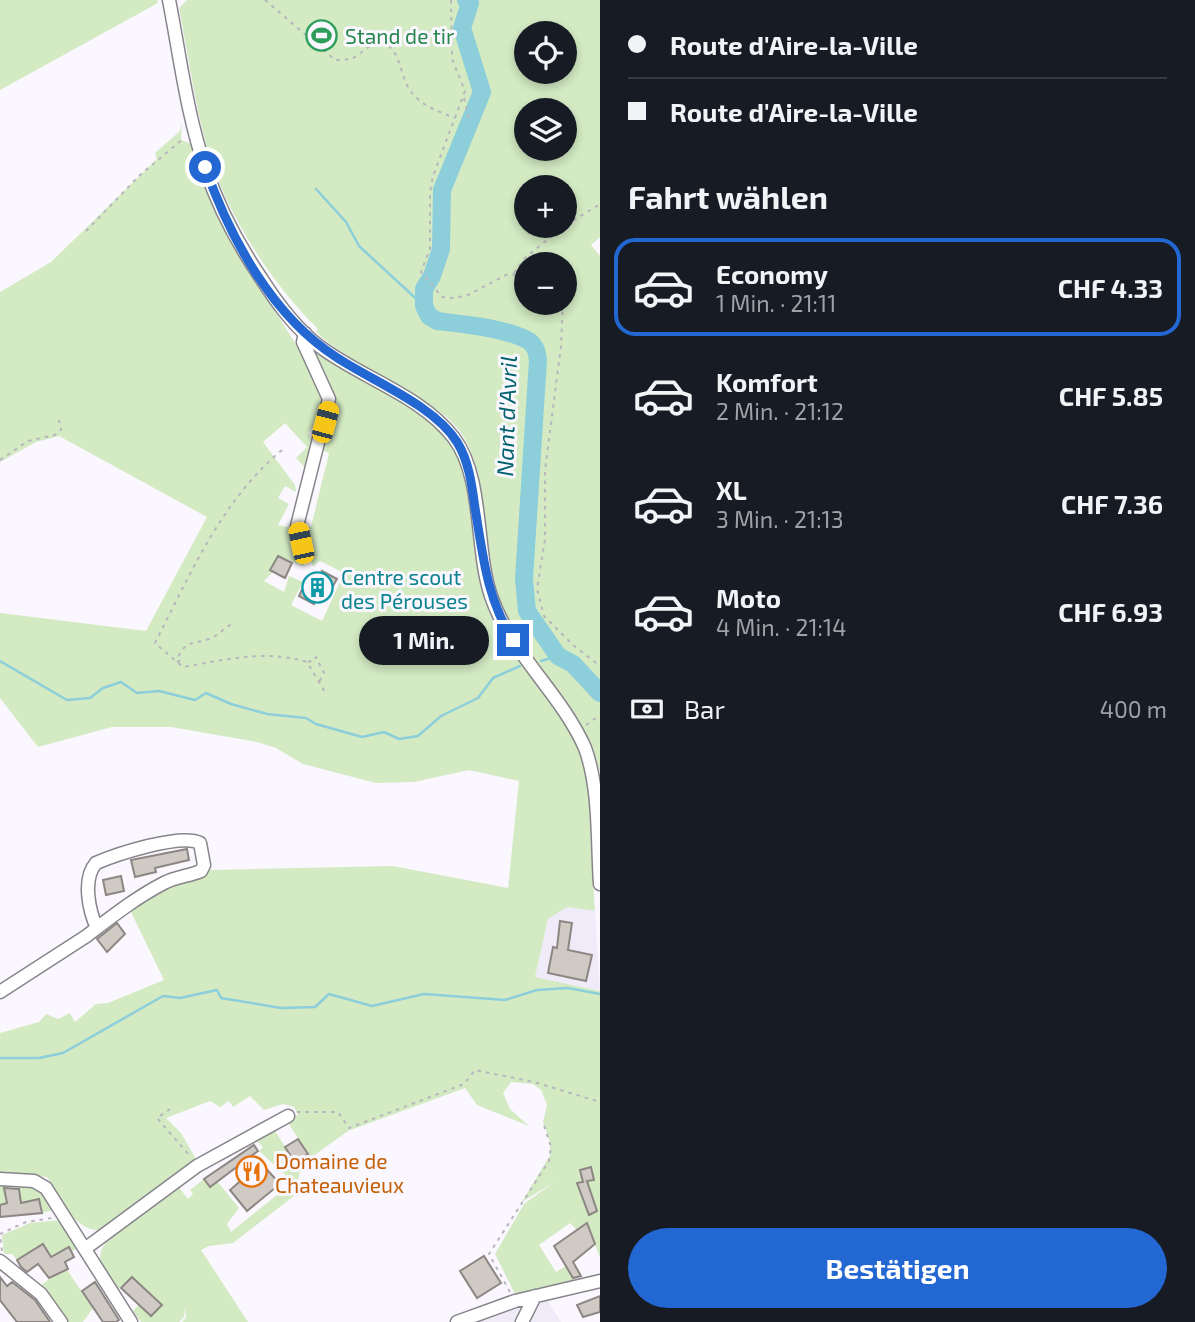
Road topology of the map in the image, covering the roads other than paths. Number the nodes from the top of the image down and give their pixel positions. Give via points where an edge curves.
1 (169, 0) edge
2 (305, 333) junction
3 (301, 543) dead end
4 (600, 884) edge
5 (97, 928) junction
6 (0, 992) edge
7 (288, 1116) road end
8 (0, 1179) edge
9 (86, 1248) junction
10 (1, 1261) edge
11 (600, 1281) edge
12 (535, 1296) junction
13 (61, 1322) edge
14 (131, 1322) edge
15 (457, 1322) edge
16 (522, 1322) edge

1 - 2 street via 211,186 248,260
2 - 3 street via 303,342 329,399 297,526
2 - 4 street via 335,357 433,417 457,442 469,474 496,612 568,717 589,760 595,784
5 - 5 street via 163,883 201,871 200,844 172,842 96,863 89,890
5 - 6 street
7 - 9 street via 197,1166
8 - 9 street via 39,1182
9 - 14 street
10 - 13 street via 41,1294
11 - 12 street
12 - 15 street
12 - 16 street

